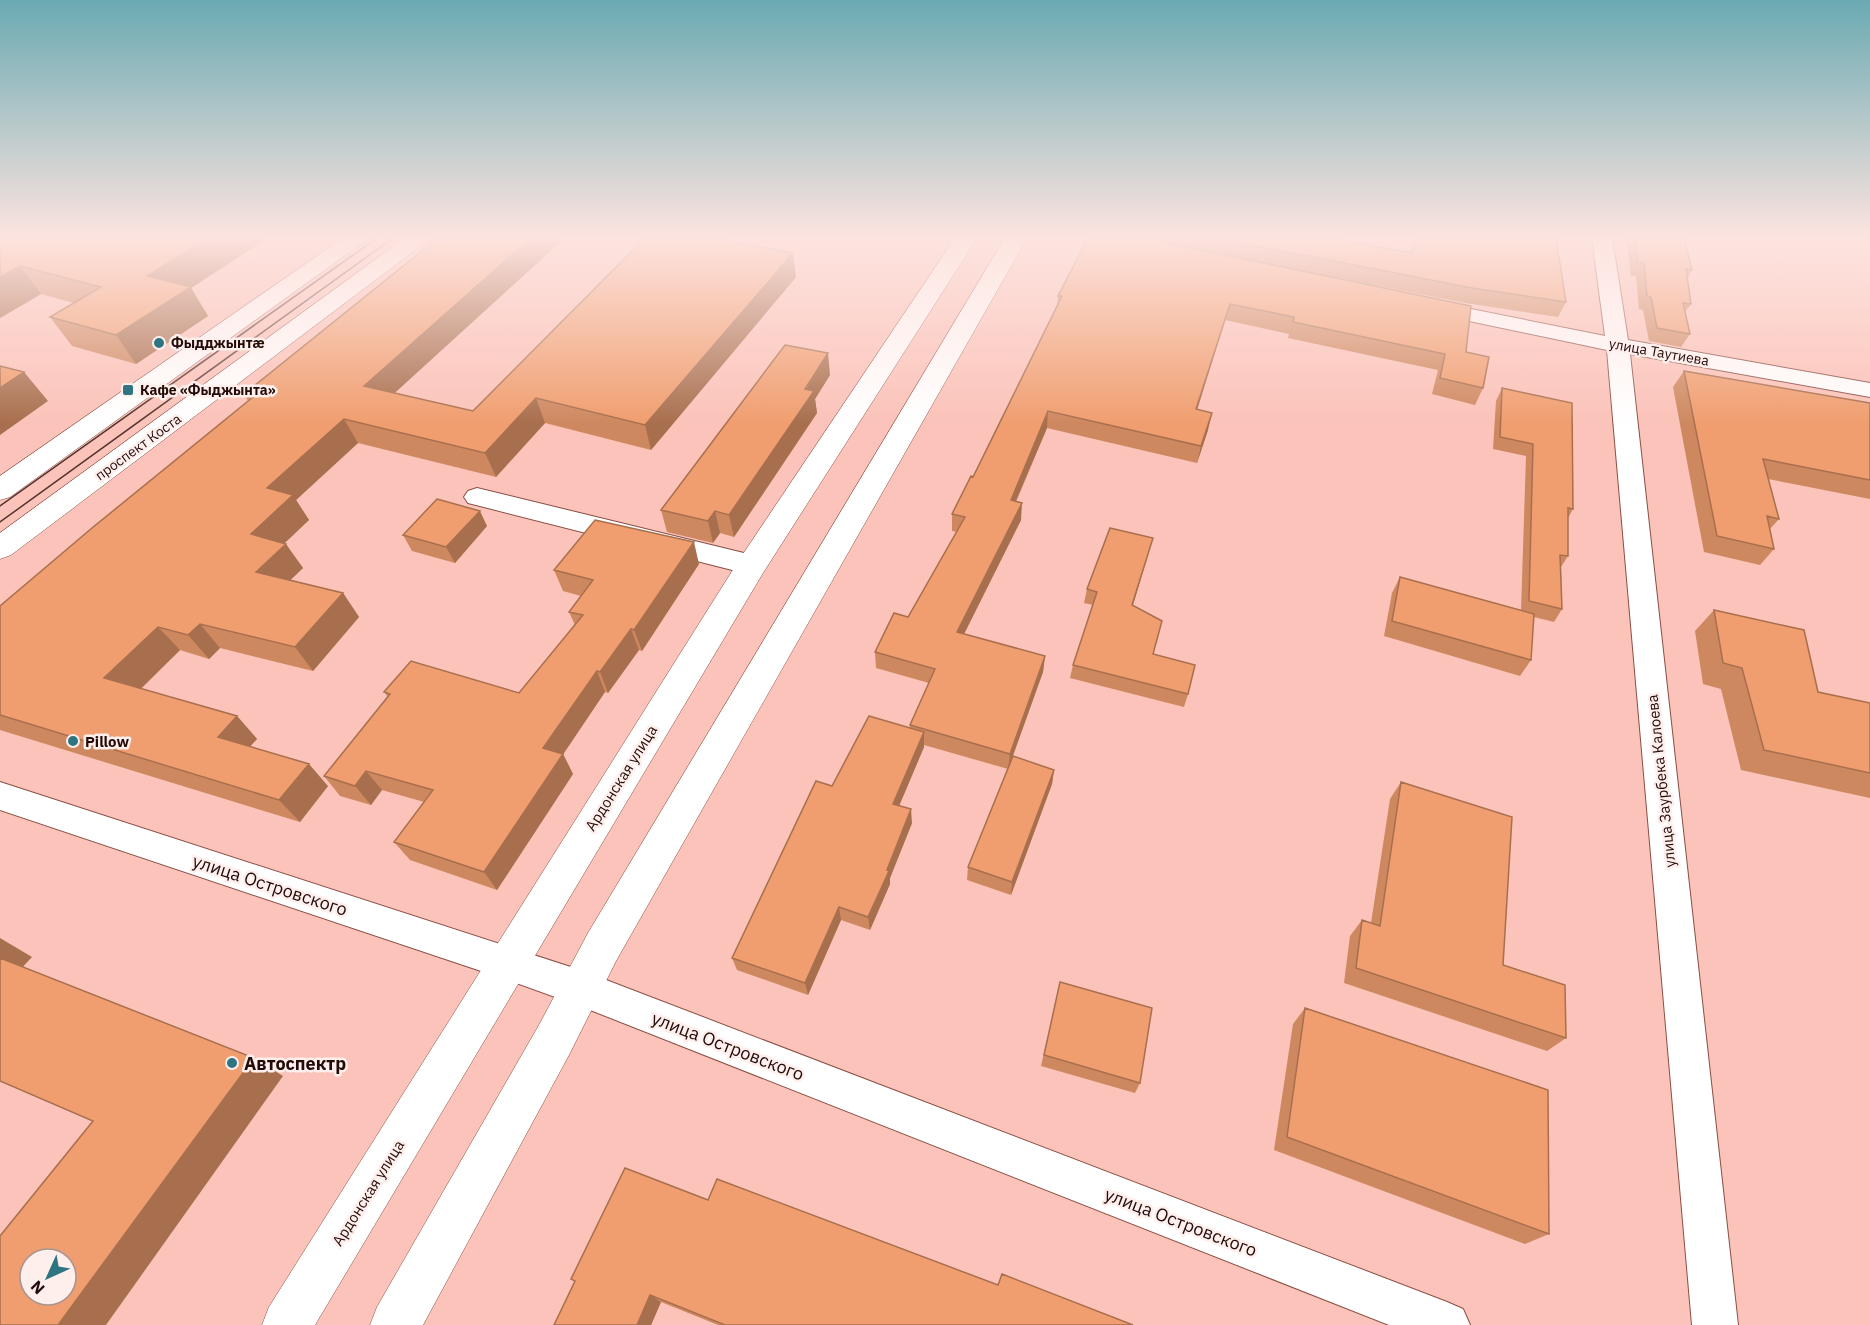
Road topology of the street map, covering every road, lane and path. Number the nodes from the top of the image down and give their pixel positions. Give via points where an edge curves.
1 (270, 300) edge
2 (336, 300) edge
3 (926, 300) edge
4 (980, 300) edge
5 (1611, 300) edge
6 (1407, 302) edge
7 (1617, 345) junction
8 (1870, 390) edge
9 (0, 490) edge
10 (477, 497) dead end
11 (0, 548) edge
12 (752, 565) junction
13 (0, 796) edge
14 (508, 962) junction
15 (580, 988) junction
16 (287, 1325) edge
17 (395, 1325) edge
18 (1447, 1325) edge
19 (1714, 1325) edge

1 - 9 main road
2 - 11 main road, проспект Коста
3 - 12 main road, Ардонская улица
4 - 15 main road
5 - 7 street, улица Заурбека Калоева
6 - 7 street, улица Таутиева
7 - 8 street, улица Таутиева
7 - 19 street, улица Заурбека Калоева
10 - 12 street
12 - 14 main road, Ардонская улица
13 - 14 street, улица Островского
14 - 15 street, улица Островского
14 - 16 main road, Ардонская улица
15 - 17 main road
15 - 18 street, улица Островского

